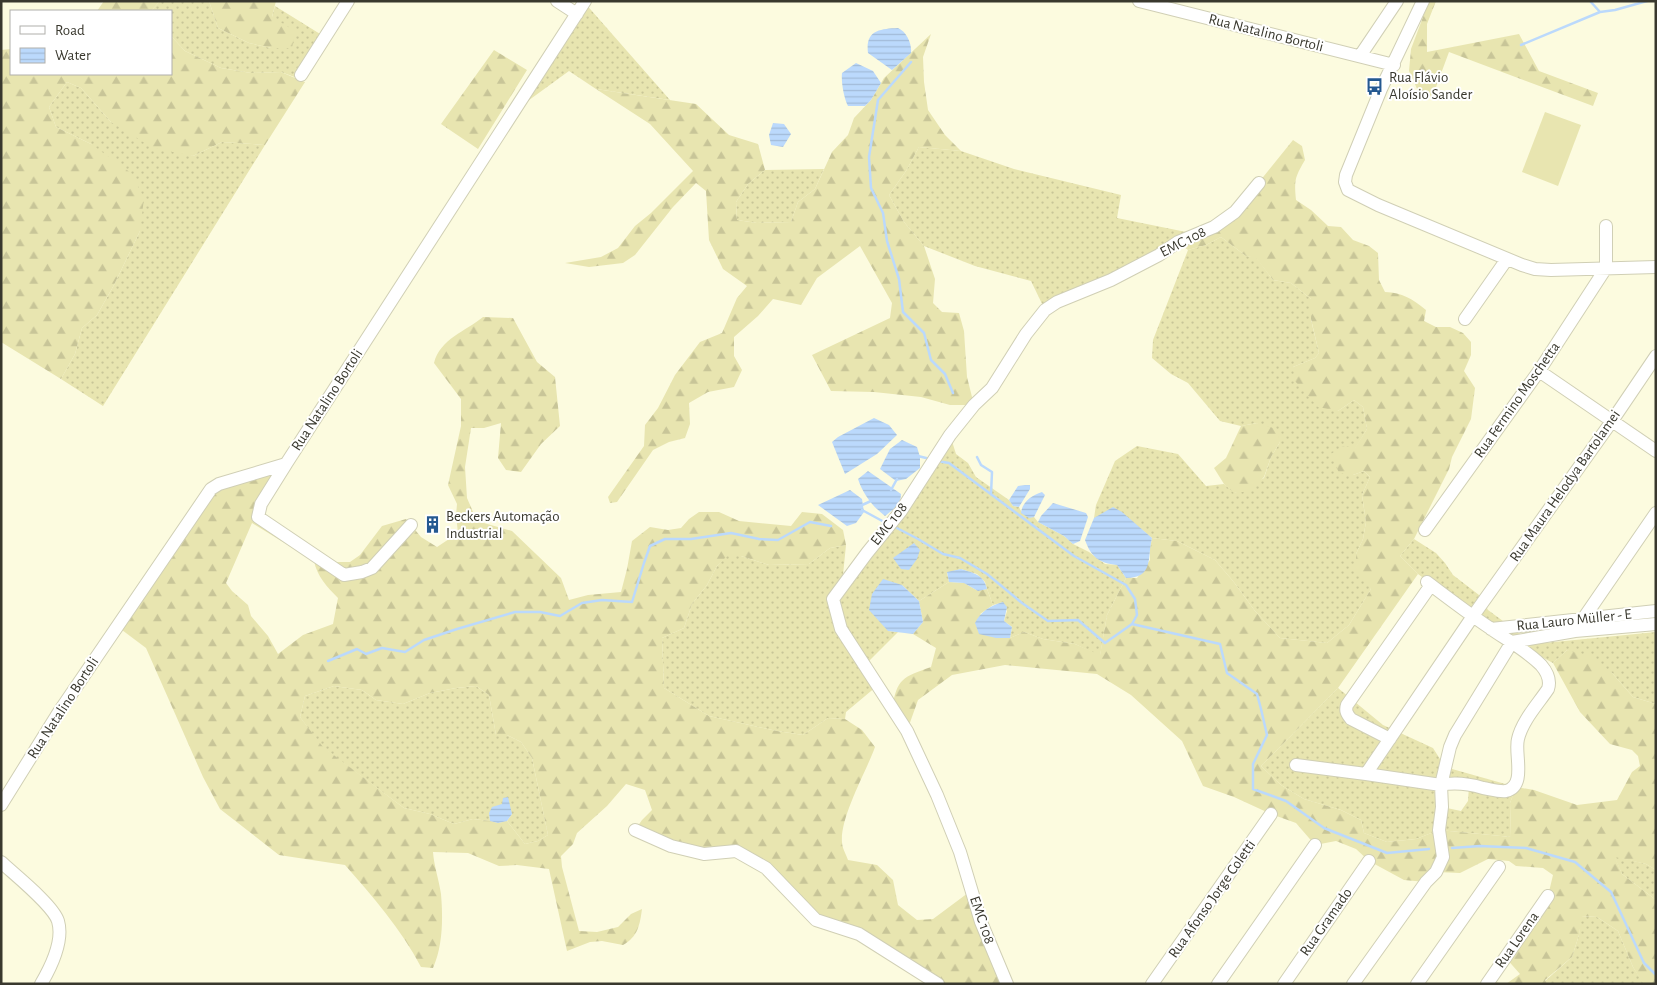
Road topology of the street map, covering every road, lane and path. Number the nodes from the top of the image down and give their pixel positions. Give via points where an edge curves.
1 (348, 1) edge
2 (557, 1) edge
3 (585, 1) edge
4 (1139, 1) edge
5 (1397, 1) edge
6 (1423, 1) edge
7 (577, 14) junction
8 (1360, 56) junction
9 (1394, 65) junction
10 (301, 75) dead end
11 (1259, 183) dead end
12 (1606, 226) dead end
13 (1507, 259) junction
14 (1656, 267) edge
15 (1606, 268) junction
16 (1465, 319) dead end
17 (1656, 356) edge
18 (1539, 371) junction
19 (1612, 421) junction
20 (1656, 451) edge
21 (286, 464) junction
22 (1656, 513) edge
23 (411, 525) dead end
24 (1425, 530) dead end
25 (1656, 611) edge
26 (1473, 616) junction
27 (1584, 620) junction
28 (1656, 624) edge
29 (1492, 629) junction
30 (1575, 631) junction
31 (1512, 642) junction
32 (1390, 740) junction
33 (1296, 765) dead end
34 (1366, 774) junction
35 (1441, 785) junction
36 (1, 805) edge
37 (1271, 814) dead end
38 (635, 830) dead end
39 (1315, 846) dead end
40 (1369, 861) dead end
41 (1, 862) edge
42 (1499, 867) dead end
43 (1548, 896) dead end
44 (40, 984) edge
45 (938, 984) edge
46 (1007, 984) edge
47 (1152, 984) edge
48 (1218, 984) edge
49 (1284, 984) edge
50 (1353, 984) edge
51 (1417, 984) edge
52 (1487, 984) edge

1 - 10 street
2 - 7 street
3 - 7 street, Rua Natalino Bortoli
4 - 8 street, Rua Natalino Bortoli
5 - 8 street
6 - 9 street
7 - 21 street, Rua Natalino Bortoli
8 - 9 street, Rua Natalino Bortoli
9 - 13 street via 1346,175 1348,190
11 - 46 street, EMC 108 via 1235,212 1214,227 1045,310 992,388 950,435 901,511 833,599 841,629 907,732 937,795 960,852 981,922
12 - 15 street
13 - 15 street via 1535,269
13 - 16 street
14 - 15 street
15 - 18 street, Rua Fermino Moschetta
17 - 19 street, Rua Maura Helodya Bartolamei
18 - 19 street
18 - 24 street, Rua Fermino Moschetta
19 - 20 street
19 - 26 street, Rua Maura Helodya Bartolamei
21 - 23 street via 261,504 258,517 344,575 372,568
21 - 36 street, Rua Natalino Bortoli via 210,489 59,712
22 - 27 street
25 - 27 street, Rua Lauro Müller - E
26 - 29 street
26 - 32 street, Rua Maura Helodya Bartolamei
26 - 32 street via 1429,584 1347,704 1346,713 1351,719
27 - 29 street, Rua Lauro Müller - E
27 - 30 street
28 - 30 street, Rua Lauro Müller - E
29 - 31 street
30 - 31 street, Rua Lauro Müller - E
31 - 35 street via 1455,735
31 - 35 street via 1541,665 1551,682 1518,739 1518,778 1511,789 1504,792 1451,783
32 - 34 street, Rua Maura Helodya Bartolamei
33 - 34 street
34 - 35 street
35 - 50 street via 1439,830 1443,858
37 - 47 street, Rua Afonso Jorge Coletti
38 - 45 street via 671,846 704,854 736,851 766,868 816,920 859,934
39 - 48 street
40 - 49 street, Rua Gramado
41 - 44 street via 52,910 58,921 57,948
42 - 51 street
43 - 52 street, Rua Lorena

